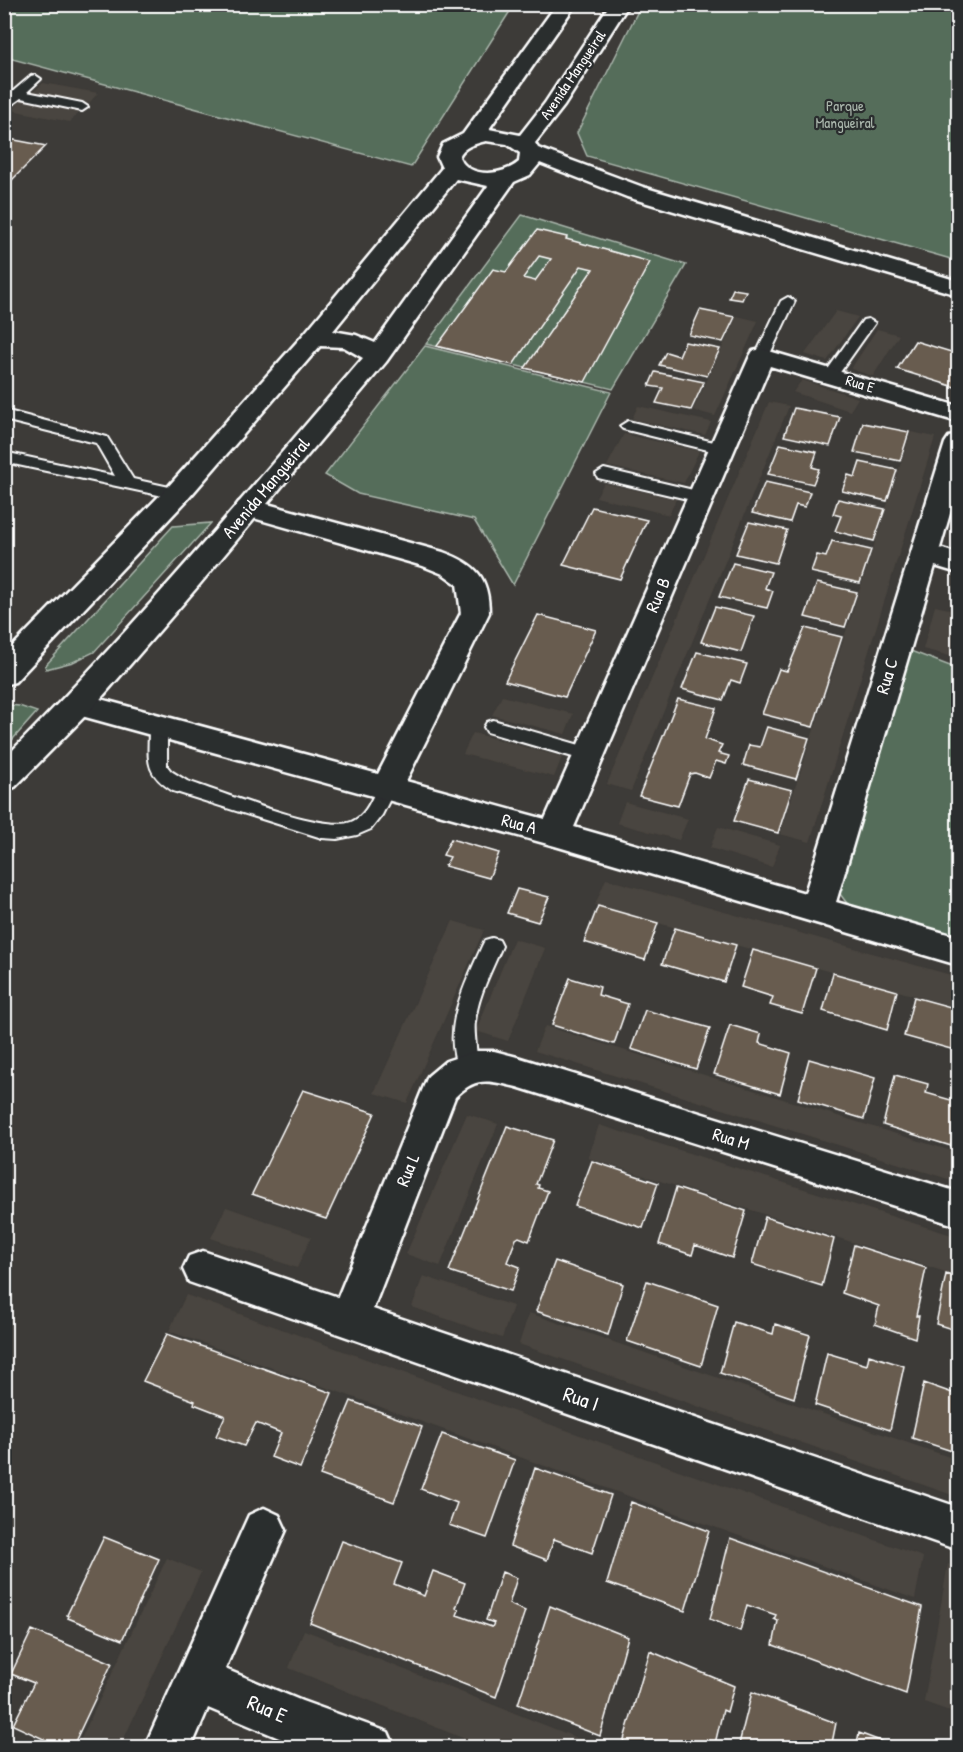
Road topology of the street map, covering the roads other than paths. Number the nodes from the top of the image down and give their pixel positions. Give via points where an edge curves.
1 (567, 4) edge
2 (620, 4) edge
3 (35, 79) dead end
4 (19, 94) junction
5 (4, 106) edge
6 (82, 107) dead end
7 (472, 137) junction
8 (526, 148) junction
9 (453, 169) junction
10 (511, 176) junction
11 (635, 192) junction
12 (958, 288) edge
13 (788, 301) dead end
14 (868, 322) dead end
15 (313, 339) junction
16 (762, 356) junction
17 (377, 357) junction
18 (831, 375) junction
19 (958, 414) edge
20 (4, 415) edge
21 (628, 426) dead end
22 (958, 443) edge
23 (720, 448) junction
24 (5, 457) edge
25 (604, 474) dead end
26 (127, 483) junction
27 (177, 494) junction
28 (700, 497) junction
29 (249, 508) junction
30 (924, 553) junction
31 (958, 564) edge
32 (4, 675) edge
33 (78, 704) junction
34 (158, 727) junction
35 (493, 727) dead end
36 (590, 755) junction
37 (4, 779) edge
38 (387, 787) junction
39 (555, 834) junction
40 (817, 909) junction
41 (492, 946) dead end
42 (958, 951) edge
43 (486, 1067) junction
44 (958, 1209) edge
45 (203, 1269) dead end
46 (349, 1319) junction
47 (958, 1529) edge
48 (264, 1530) dead end
49 (197, 1680) junction
50 (167, 1748) edge
51 (372, 1748) edge

1 - 7 street
2 - 8 street, Avenida Mangueiral
3 - 4 lane
4 - 5 lane
4 - 6 lane
7 - 8 street via 500,136
7 - 9 street via 451,147 447,162
8 - 10 street, Avenida Mangueiral via 531,159 527,167
8 - 11 street
9 - 10 street via 477,179
9 - 15 street
10 - 11 street
10 - 17 street, Avenida Mangueiral
11 - 12 street
13 - 16 lane
14 - 18 lane
15 - 17 street via 333,337 360,342
15 - 27 street
16 - 18 street, Rua E
16 - 23 street, Rua B
17 - 29 street, Avenida Mangueiral
18 - 19 street, Rua E
20 - 26 lane via 102,440
21 - 23 lane
22 - 30 street, Rua C
23 - 28 street, Rua B
24 - 26 lane
25 - 28 lane
26 - 27 lane
27 - 32 street
28 - 36 street, Rua B
29 - 33 street, Avenida Mangueiral
29 - 38 street via 456,567 476,593 475,613
30 - 31 street
30 - 40 street, Rua C
33 - 34 street, Rua A
33 - 37 street, Avenida Mangueiral
34 - 38 street, Rua A
34 - 38 lane via 158,766 164,776 180,786 322,831 356,830 371,820
35 - 36 lane
36 - 39 street, Rua B
38 - 39 street, Rua A
39 - 40 street, Rua A
40 - 42 street, Rua A
41 - 43 lane via 469,999 462,1027 462,1048
43 - 44 street, Rua M
43 - 46 street, Rua L via 454,1073 441,1088
45 - 46 street, Rua I
46 - 47 street, Rua I
48 - 49 street
49 - 50 street
49 - 51 street, Rua E

